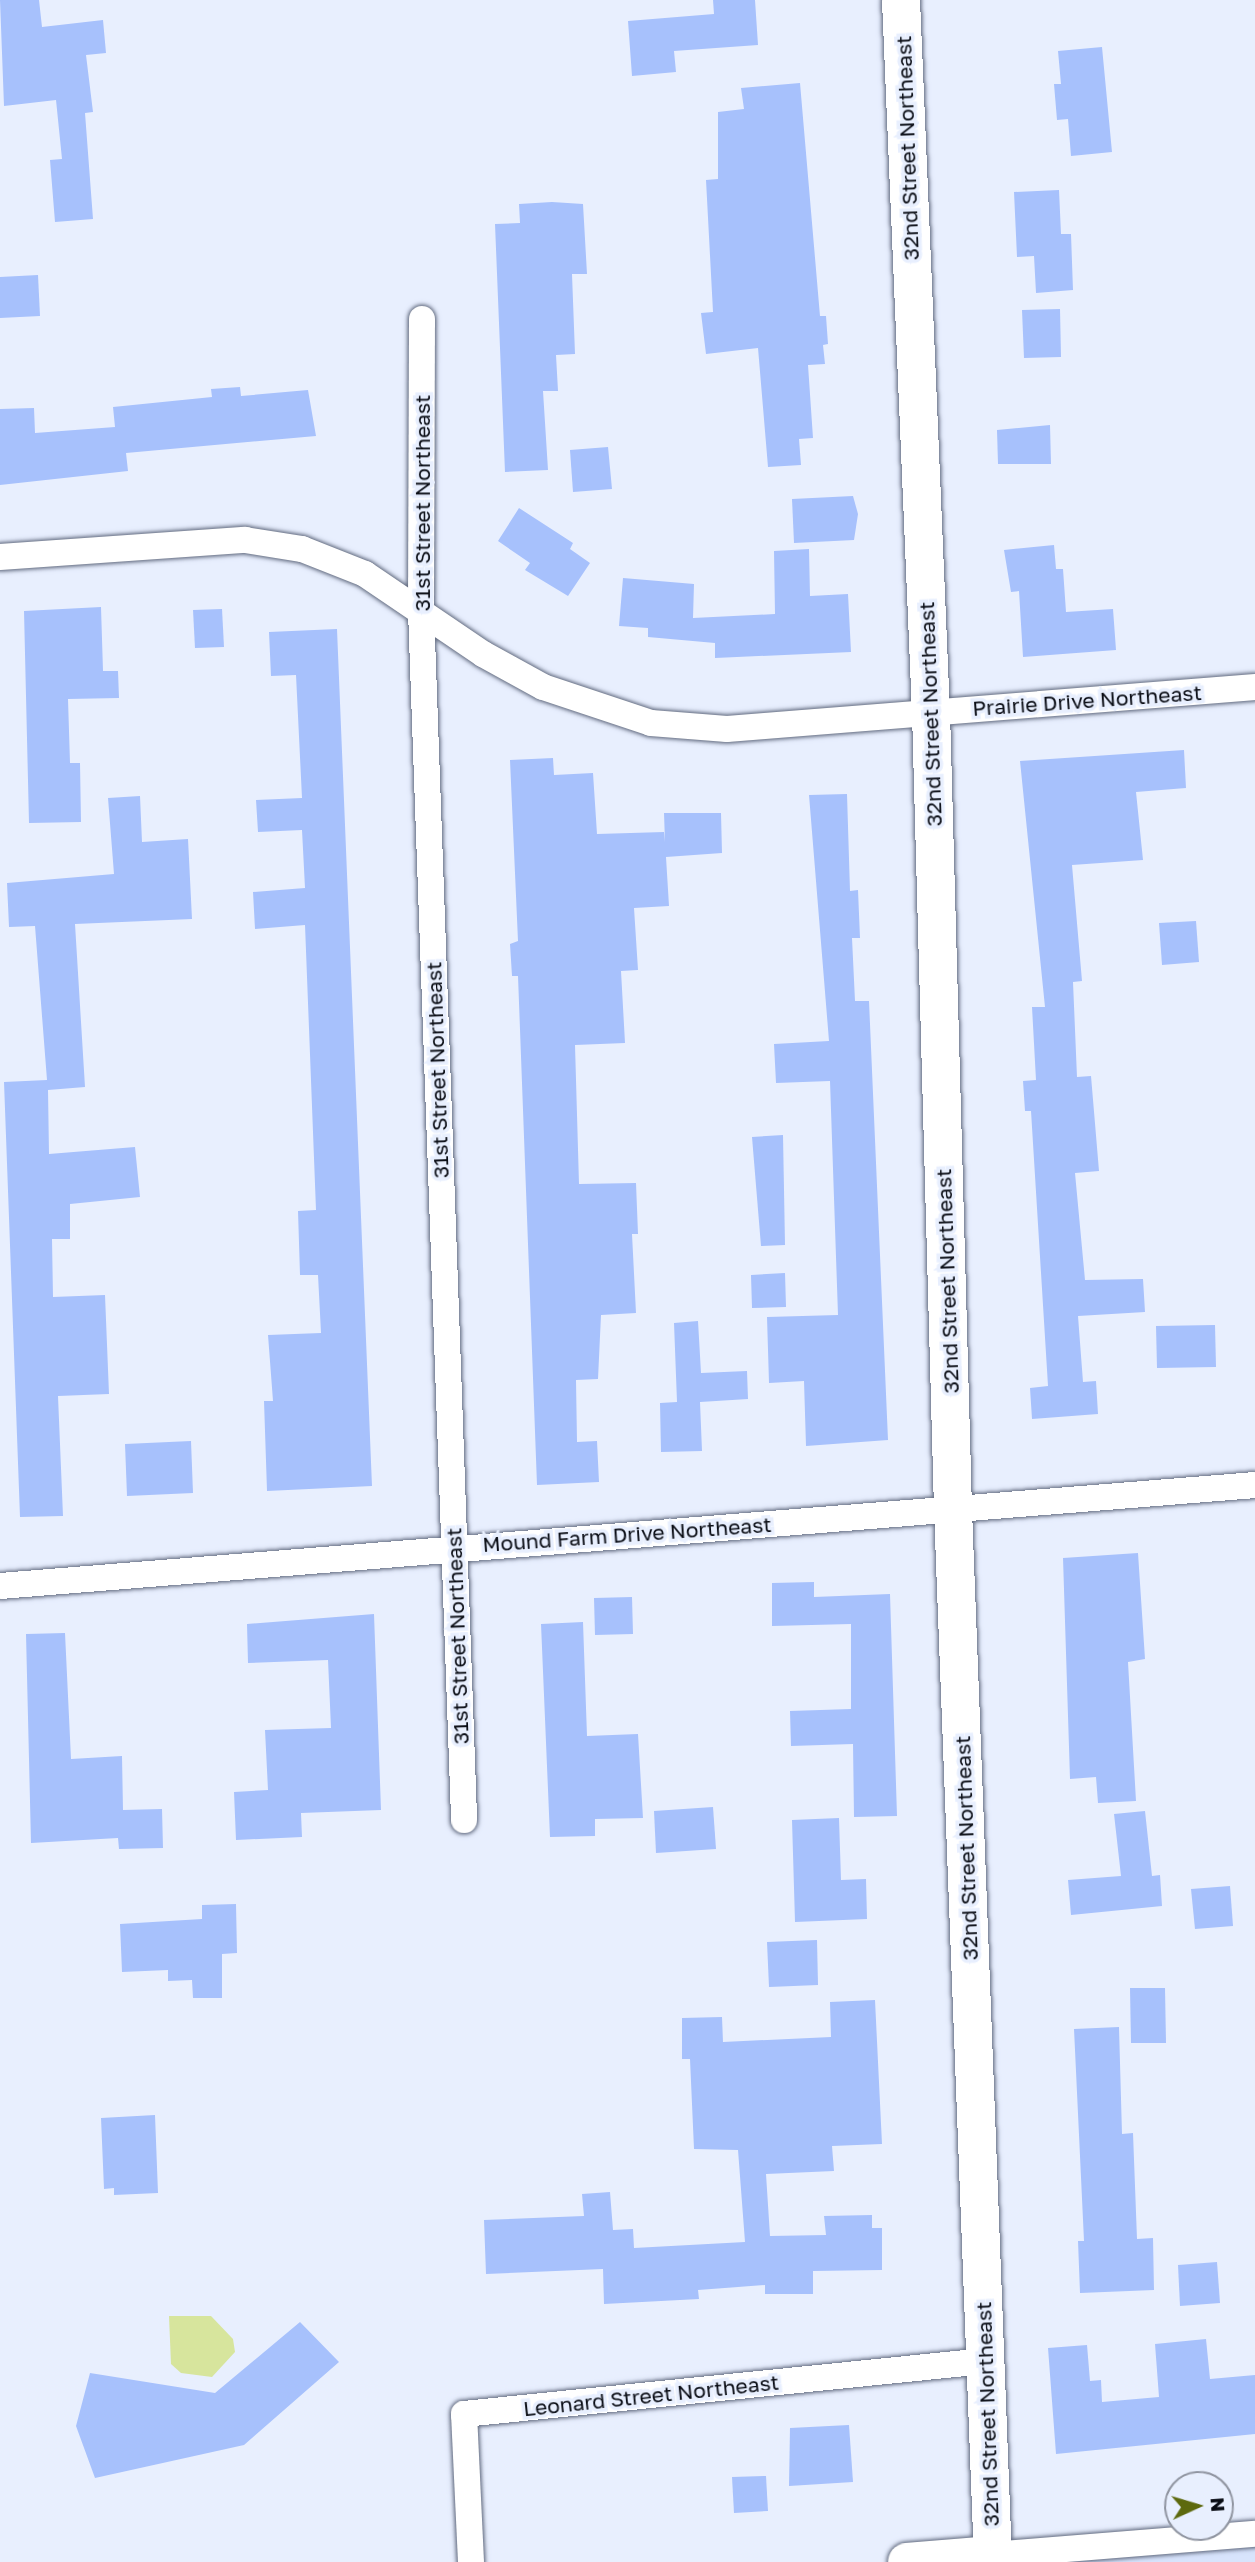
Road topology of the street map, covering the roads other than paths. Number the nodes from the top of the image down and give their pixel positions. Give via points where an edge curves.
1 (901, 0) edge
2 (422, 319) dead end
3 (0, 557) edge
4 (421, 610) junction
5 (1255, 687) edge
6 (930, 712) junction
7 (1255, 1485) edge
8 (953, 1510) junction
9 (453, 1547) junction
10 (0, 1586) edge
11 (464, 1820) dead end
12 (985, 2361) junction
13 (1255, 2534) edge
14 (993, 2559) edge
15 (471, 2562) edge
16 (907, 2562) edge

1 - 6 main road, 32nd Street Northeast
2 - 4 street, 31st Street Northeast
3 - 4 street, Prairie Drive Northeast via 245,540 302,549 365,574
4 - 6 street, Prairie Drive Northeast via 483,654 543,687 651,723 727,729
4 - 9 street, 31st Street Northeast
5 - 6 street, Prairie Drive Northeast
6 - 8 main road, 32nd Street Northeast
7 - 8 street, Mound Farm Drive Northeast
8 - 9 street, Mound Farm Drive Northeast
8 - 12 main road, 32nd Street Northeast
9 - 10 street, Mound Farm Drive Northeast
9 - 11 street, 31st Street Northeast
12 - 14 main road, 32nd Street Northeast
12 - 15 street, Leonard Street Northeast via 464,2414
13 - 14 street
14 - 16 main road

